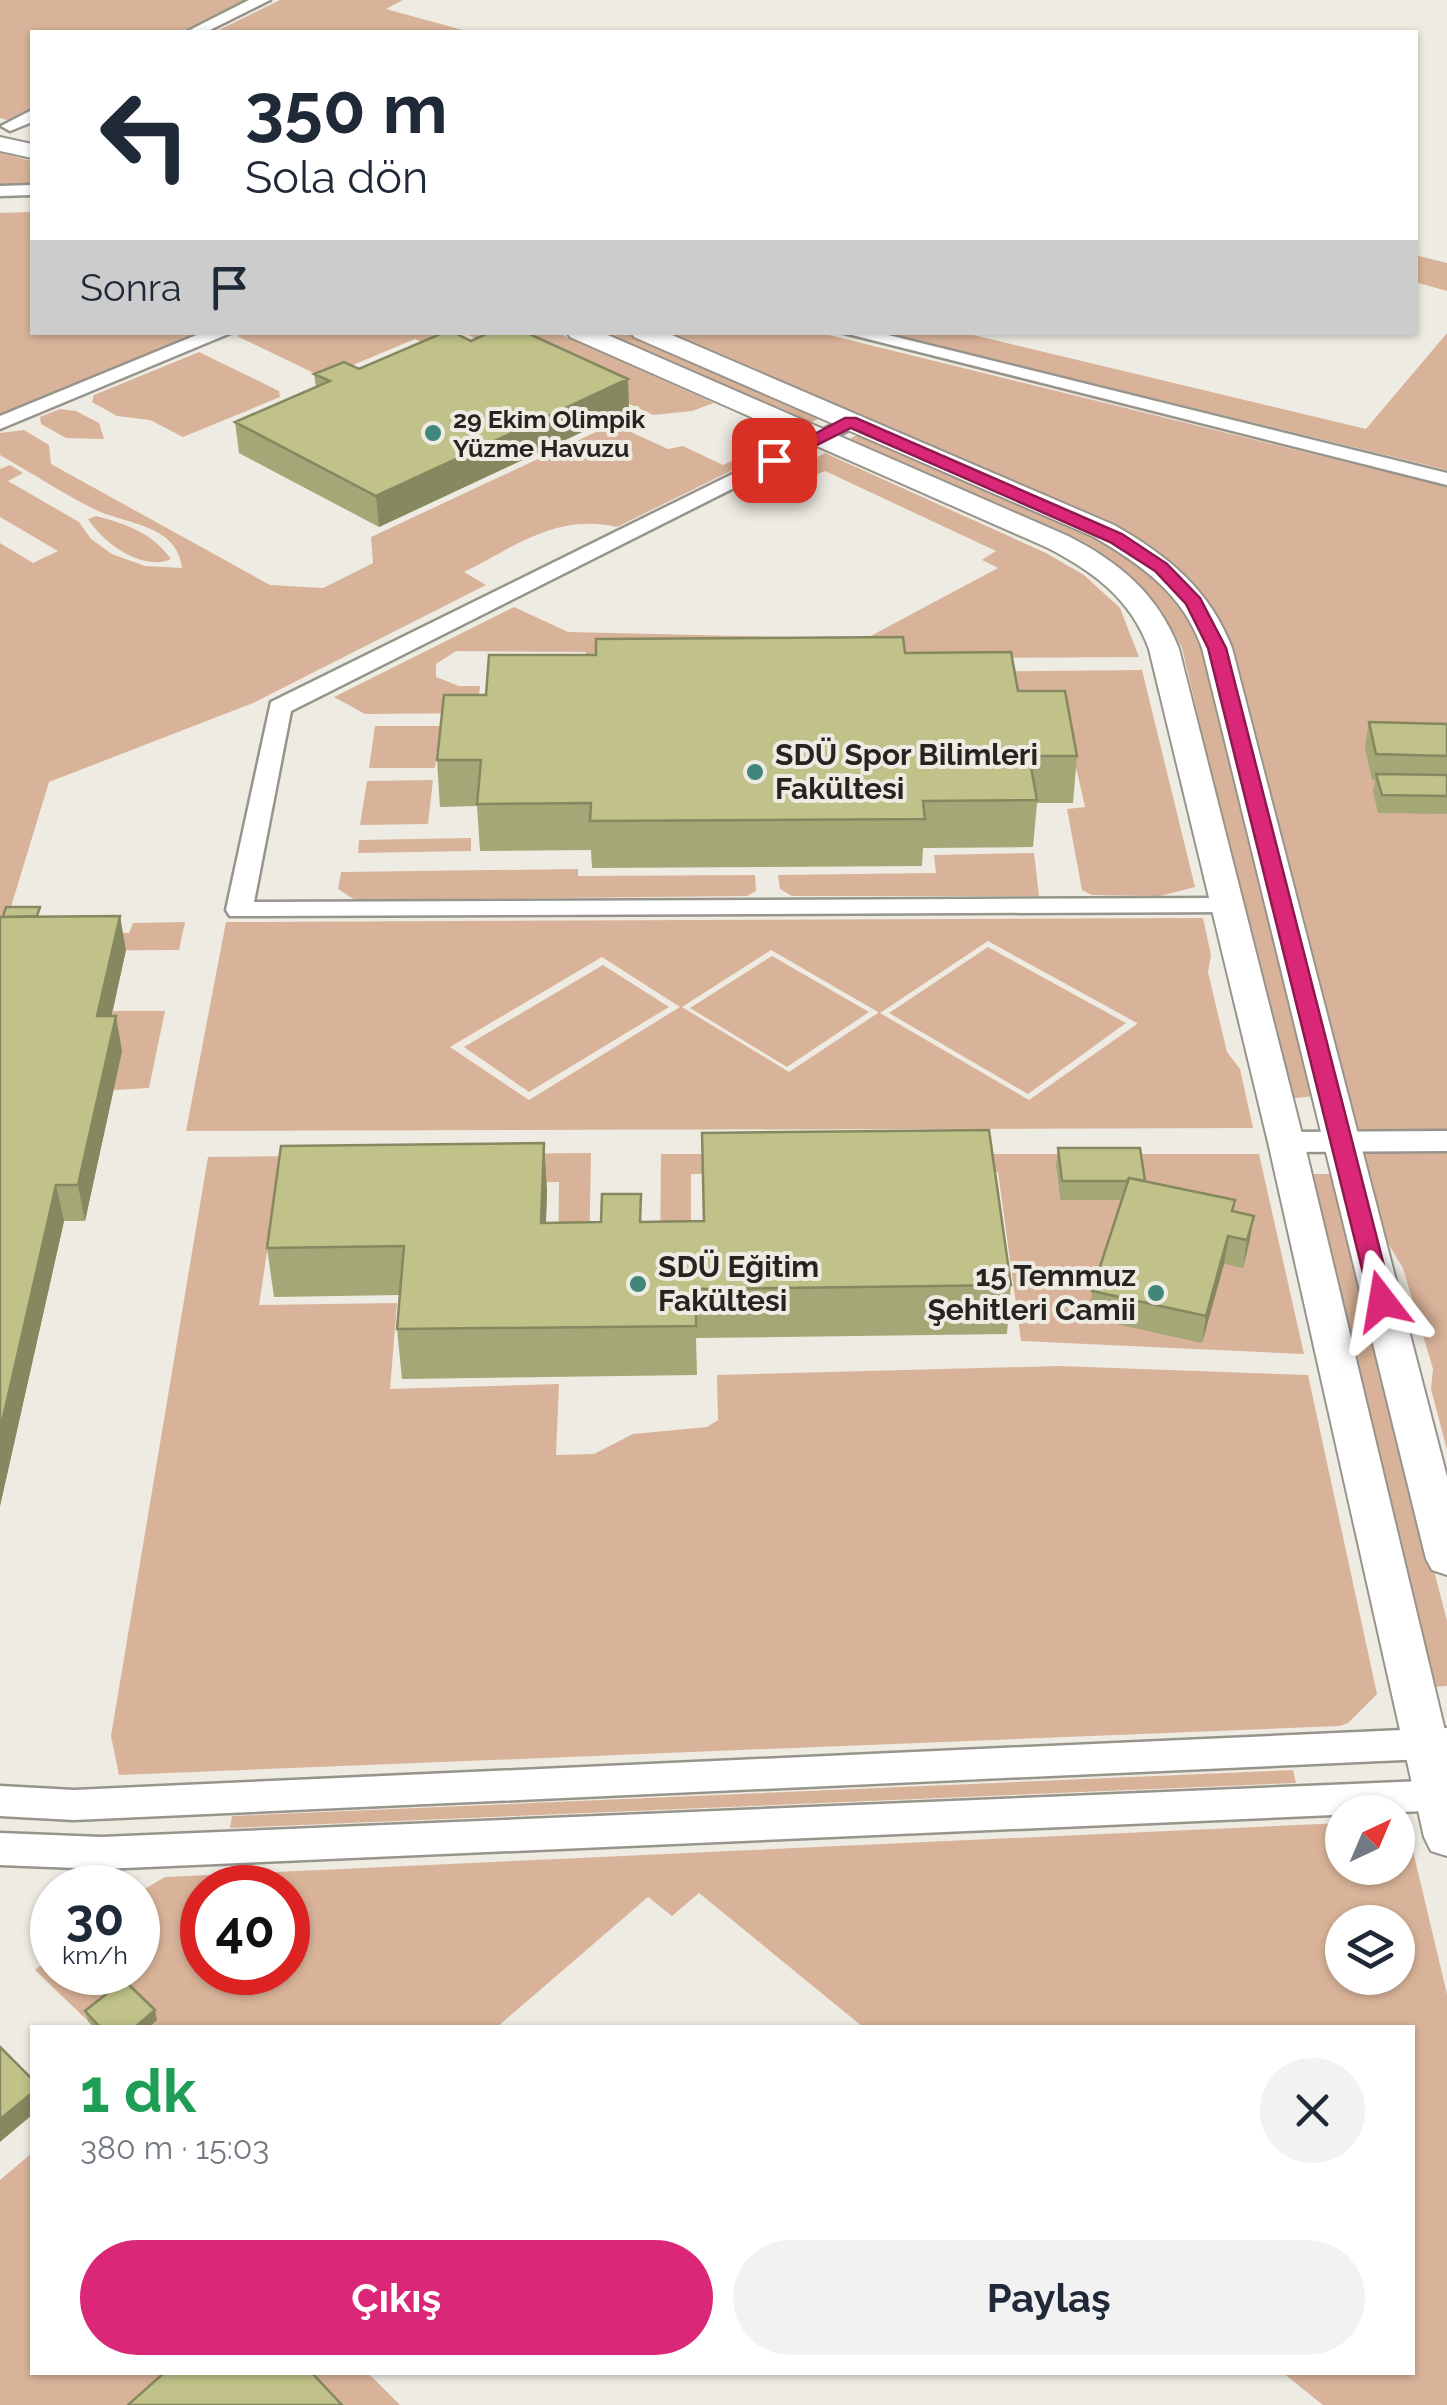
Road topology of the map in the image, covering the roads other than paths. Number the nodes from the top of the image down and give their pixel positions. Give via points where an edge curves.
1 (262, 0) edge
2 (198, 30) edge
3 (11, 131) edge
4 (30, 149) edge
5 (0, 190) edge
6 (30, 190) edge
7 (0, 207) edge
8 (30, 207) edge
9 (216, 335) edge
10 (586, 335) edge
11 (650, 335) edge
12 (862, 335) edge
13 (850, 422) junction
14 (0, 423) edge
15 (819, 438) junction
16 (1447, 480) edge
17 (1228, 906) junction
18 (1447, 1140) edge
19 (1341, 1141) junction
20 (1286, 1142) junction
21 (1447, 1559) edge
22 (1435, 1744) edge
23 (0, 1800) edge
24 (1444, 1809) edge
25 (0, 1849) edge

1 - 2 street
3 - 4 street
5 - 6 street
7 - 8 street
9 - 14 street
10 - 15 street
11 - 13 street
12 - 16 street
13 - 15 street
13 - 19 street via 1116,538 1161,568 1200,611 1217,648
15 - 17 street via 1070,548 1140,601 1164,649
15 - 17 street via 280,707 239,910
17 - 20 street
18 - 19 street
19 - 20 street
19 - 21 street
20 - 22 street
22 - 23 street via 74,1805
22 - 24 street
24 - 25 street via 102,1853

